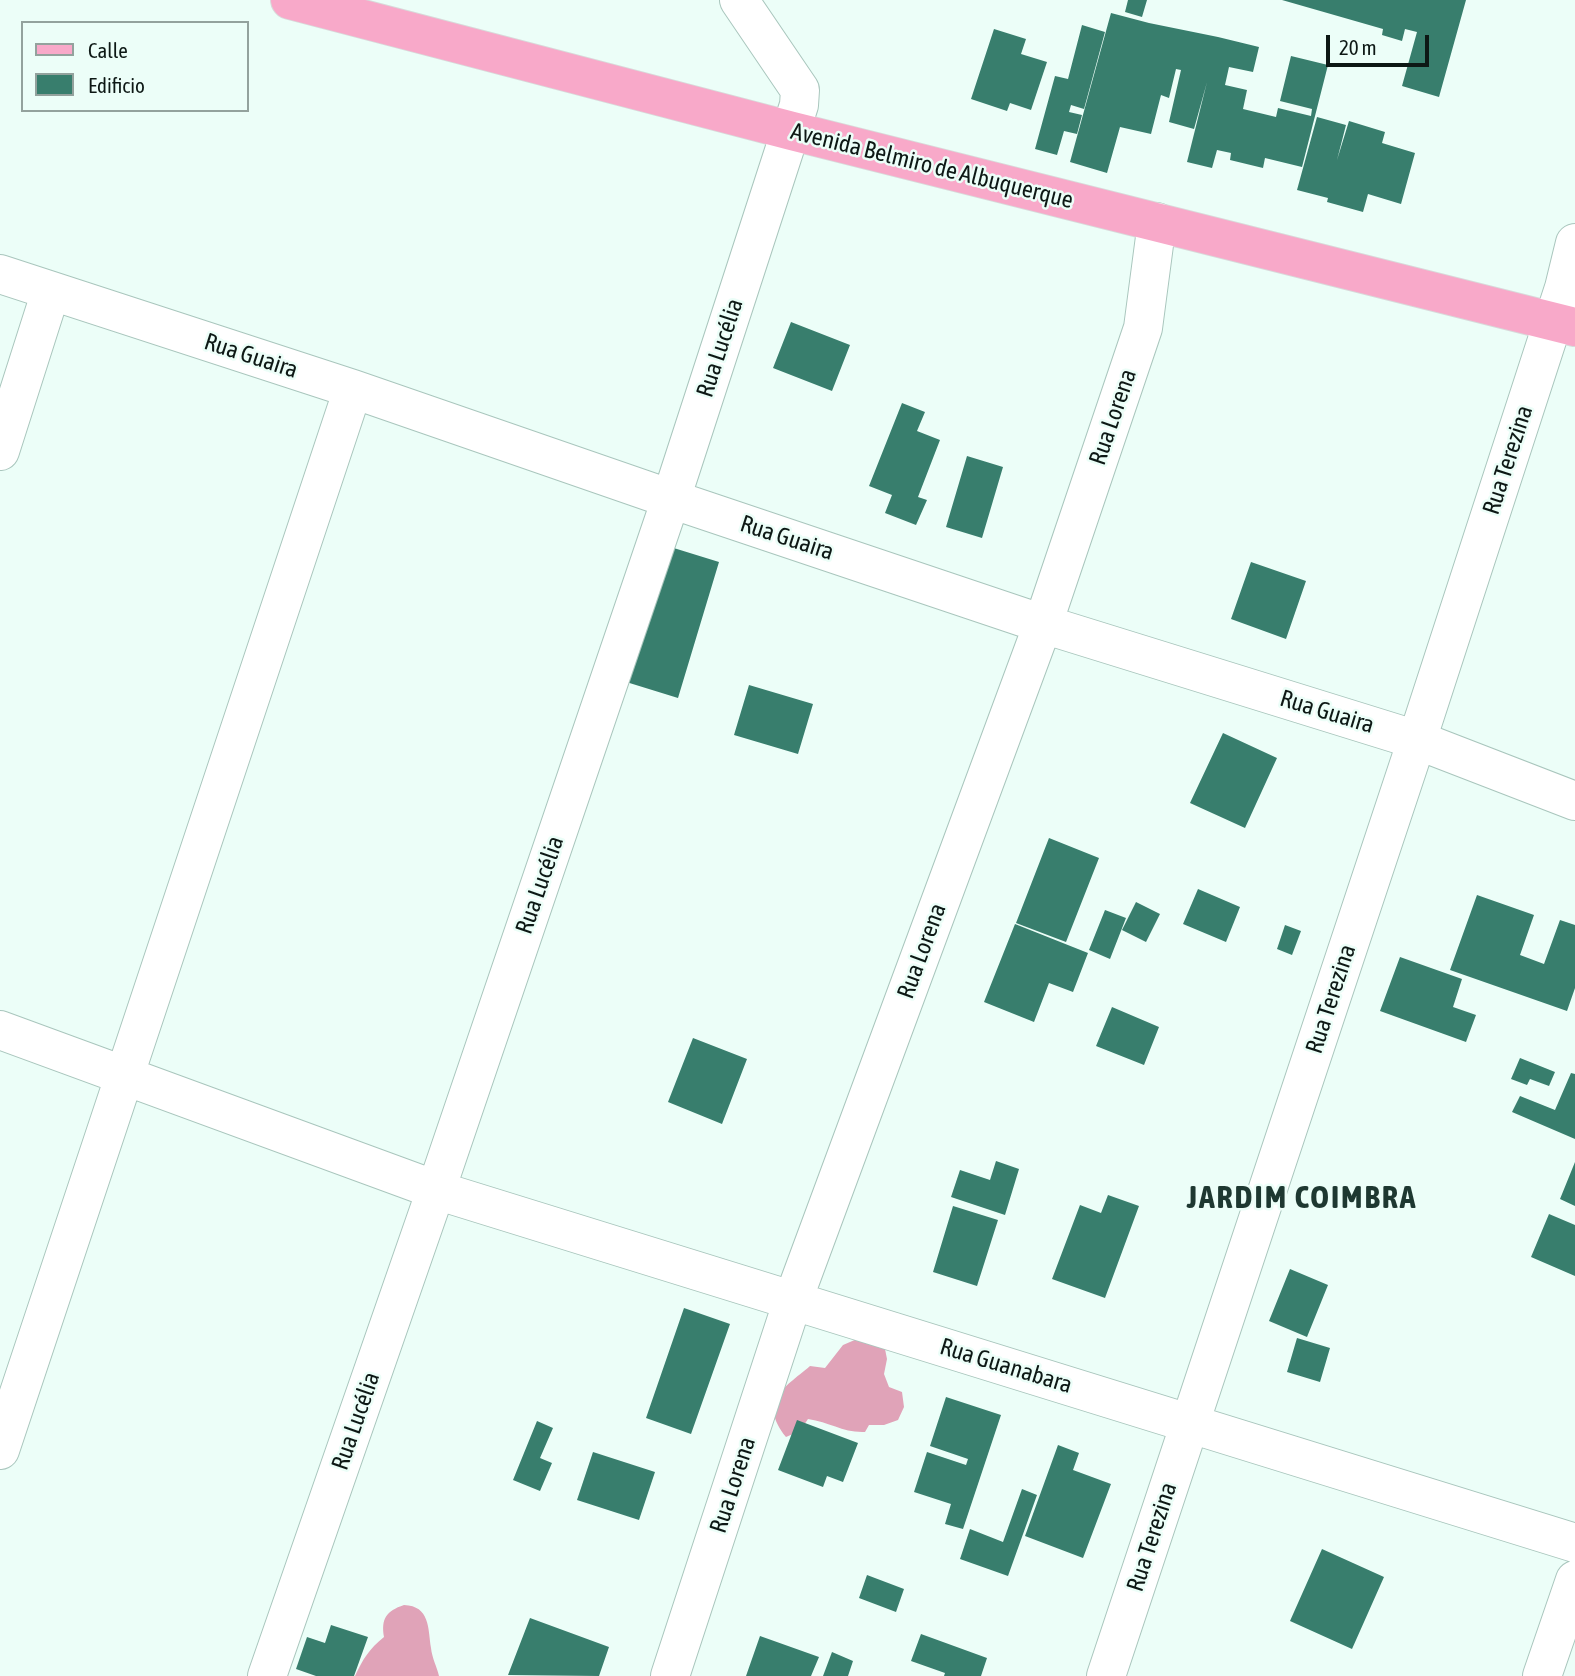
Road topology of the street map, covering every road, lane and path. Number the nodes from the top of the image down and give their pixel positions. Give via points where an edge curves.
1 (290, 0) edge
2 (739, 0) edge
3 (792, 131) junction
4 (1157, 222) junction
5 (1575, 243) edge
6 (0, 274) edge
7 (51, 291) junction
8 (1564, 323) edge
9 (353, 388) junction
10 (0, 450) edge
11 (671, 499) junction
12 (1043, 624) junction
13 (1417, 740) junction
14 (1575, 801) edge
15 (0, 1030) edge
16 (124, 1076) junction
17 (436, 1190) junction
18 (793, 1300) junction
19 (1190, 1424) junction
20 (0, 1450) edge
21 (1575, 1543) edge
22 (1575, 1580) edge
23 (267, 1676) edge
24 (670, 1676) edge
25 (1106, 1676) edge
26 (1542, 1676) edge

1 - 3 main road, Avenida Belmiro de Albuquerque
2 - 3 street, Rua Lucélia via 800,90
3 - 4 main road, Avenida Belmiro de Albuquerque
3 - 11 street, Rua Lucélia
4 - 8 main road, Avenida Belmiro de Albuquerque
4 - 12 street, Rua Lorena via 1143,328
5 - 8 street, Rua Terezina via 1563,288
6 - 7 street, Rua Guaira
7 - 9 street, Rua Guaira
7 - 10 street
8 - 13 street, Rua Terezina
9 - 11 street, Rua Guaira
9 - 16 street
11 - 12 street, Rua Guaira
11 - 17 street, Rua Lucélia
12 - 13 street, Rua Guaira
12 - 18 street, Rua Lorena
13 - 14 street, Rua Guaira
13 - 19 street, Rua Terezina
15 - 16 street, Rua Guanabara
16 - 17 street, Rua Guanabara
16 - 20 street
17 - 18 street, Rua Guanabara
17 - 23 street, Rua Lucélia
18 - 19 street, Rua Guanabara
18 - 24 street, Rua Lorena
19 - 21 street, Rua Guanabara
19 - 25 street, Rua Terezina
22 - 26 street

